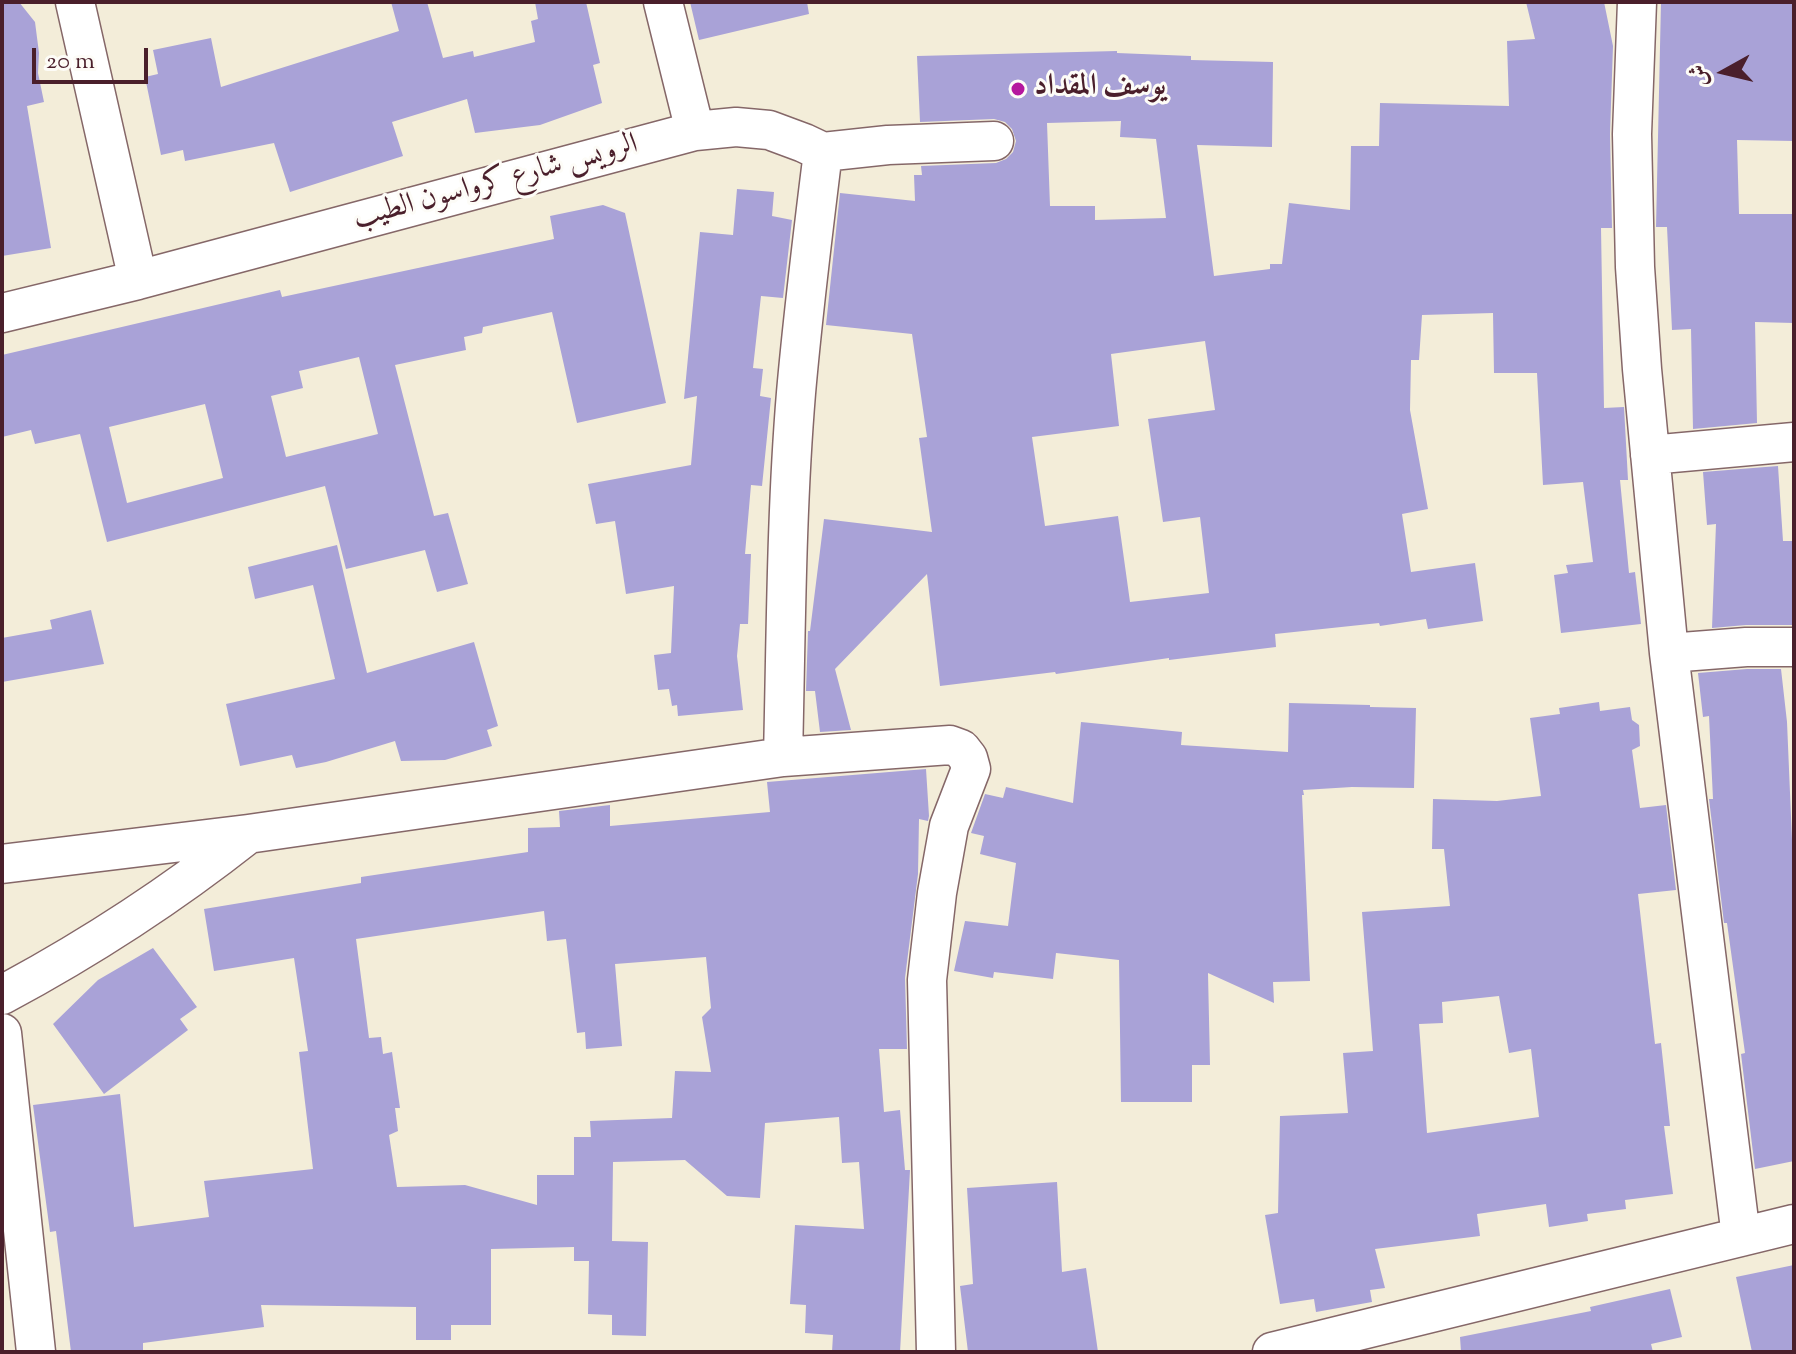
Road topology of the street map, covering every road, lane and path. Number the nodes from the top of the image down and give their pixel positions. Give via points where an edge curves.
1 (75, 2) edge
2 (663, 2) edge
3 (1637, 2) edge
4 (695, 131) junction
5 (994, 141) dead end
6 (823, 152) junction
7 (138, 280) junction
8 (2, 313) edge
9 (1794, 442) edge
10 (1650, 455) junction
11 (1794, 647) edge
12 (1669, 653) junction
13 (783, 757) junction
14 (248, 834) junction
15 (2, 864) edge
16 (2, 995) edge
17 (2, 1033) edge
18 (1794, 1224) edge
19 (1741, 1237) junction
20 (1374, 1340) edge
21 (36, 1352) edge
22 (936, 1352) edge
23 (1272, 1352) edge

1 - 7 street
2 - 4 street
3 - 10 street via 1632,134 1635,267
4 - 6 street, الرويس شارع كرواسون الطيب via 769,130
4 - 7 street, الرويس شارع كرواسون الطيب
5 - 6 street, الرويس شارع كرواسون الطيب
6 - 13 street via 796,395
7 - 8 street, الرويس شارع كرواسون الطيب
9 - 10 street
10 - 12 street
11 - 12 street
12 - 19 street
13 - 14 street
13 - 22 street via 950,745 961,749 971,769 949,826 927,980
14 - 15 street
14 - 16 street via 158,900
17 - 21 street
18 - 19 street
19 - 20 street
20 - 23 street

